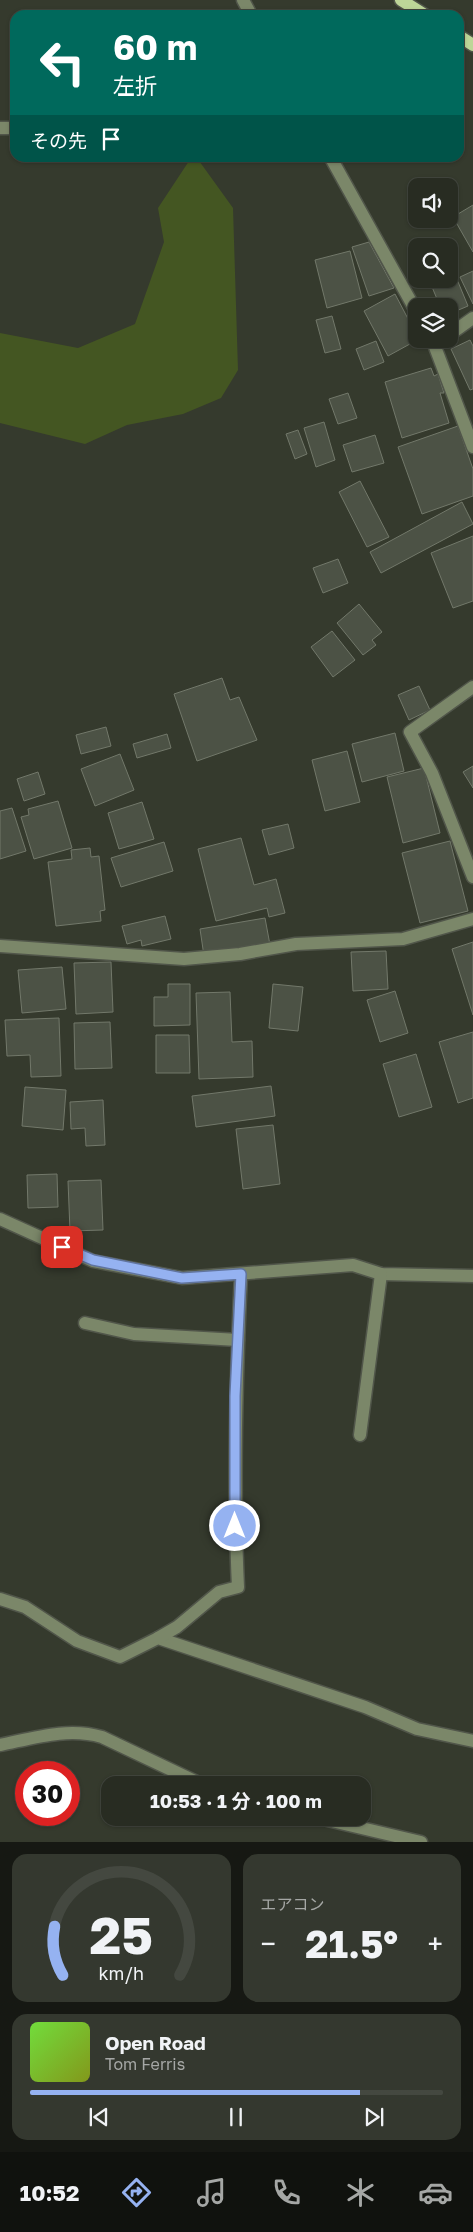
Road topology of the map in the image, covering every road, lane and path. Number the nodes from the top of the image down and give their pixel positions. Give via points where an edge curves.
1 (401, 0) edge
2 (417, 10) edge
3 (333, 162) edge
4 (409, 298) edge
5 (473, 318) edge
6 (458, 329) edge
7 (438, 348) edge
8 (473, 447) edge
9 (473, 687) edge
10 (473, 876) edge
11 (473, 919) edge
12 (0, 946) edge
13 (0, 1220) edge
14 (241, 1274) junction
15 (381, 1274) junction
16 (473, 1276) edge
17 (85, 1323) dead end
18 (238, 1340) junction
19 (360, 1435) dead end
20 (0, 1599) edge
21 (158, 1638) junction
22 (473, 1741) edge
23 (0, 1745) edge
24 (184, 1776) edge
25 (351, 1826) edge
26 (421, 1842) edge

1 - 2 main road
3 - 4 street
5 - 6 street
7 - 8 street
9 - 10 street via 410,732 432,773
11 - 12 street via 403,939 296,944 184,959
13 - 14 street via 93,1260 182,1278
14 - 15 street via 353,1266
14 - 18 street
15 - 16 street
15 - 19 street
17 - 18 street via 134,1334
18 - 21 street via 235,1426 238,1587 219,1592
20 - 21 street via 25,1608 77,1641 120,1657
21 - 22 street via 365,1707 417,1730
23 - 24 street via 54,1733 86,1732
25 - 26 street

